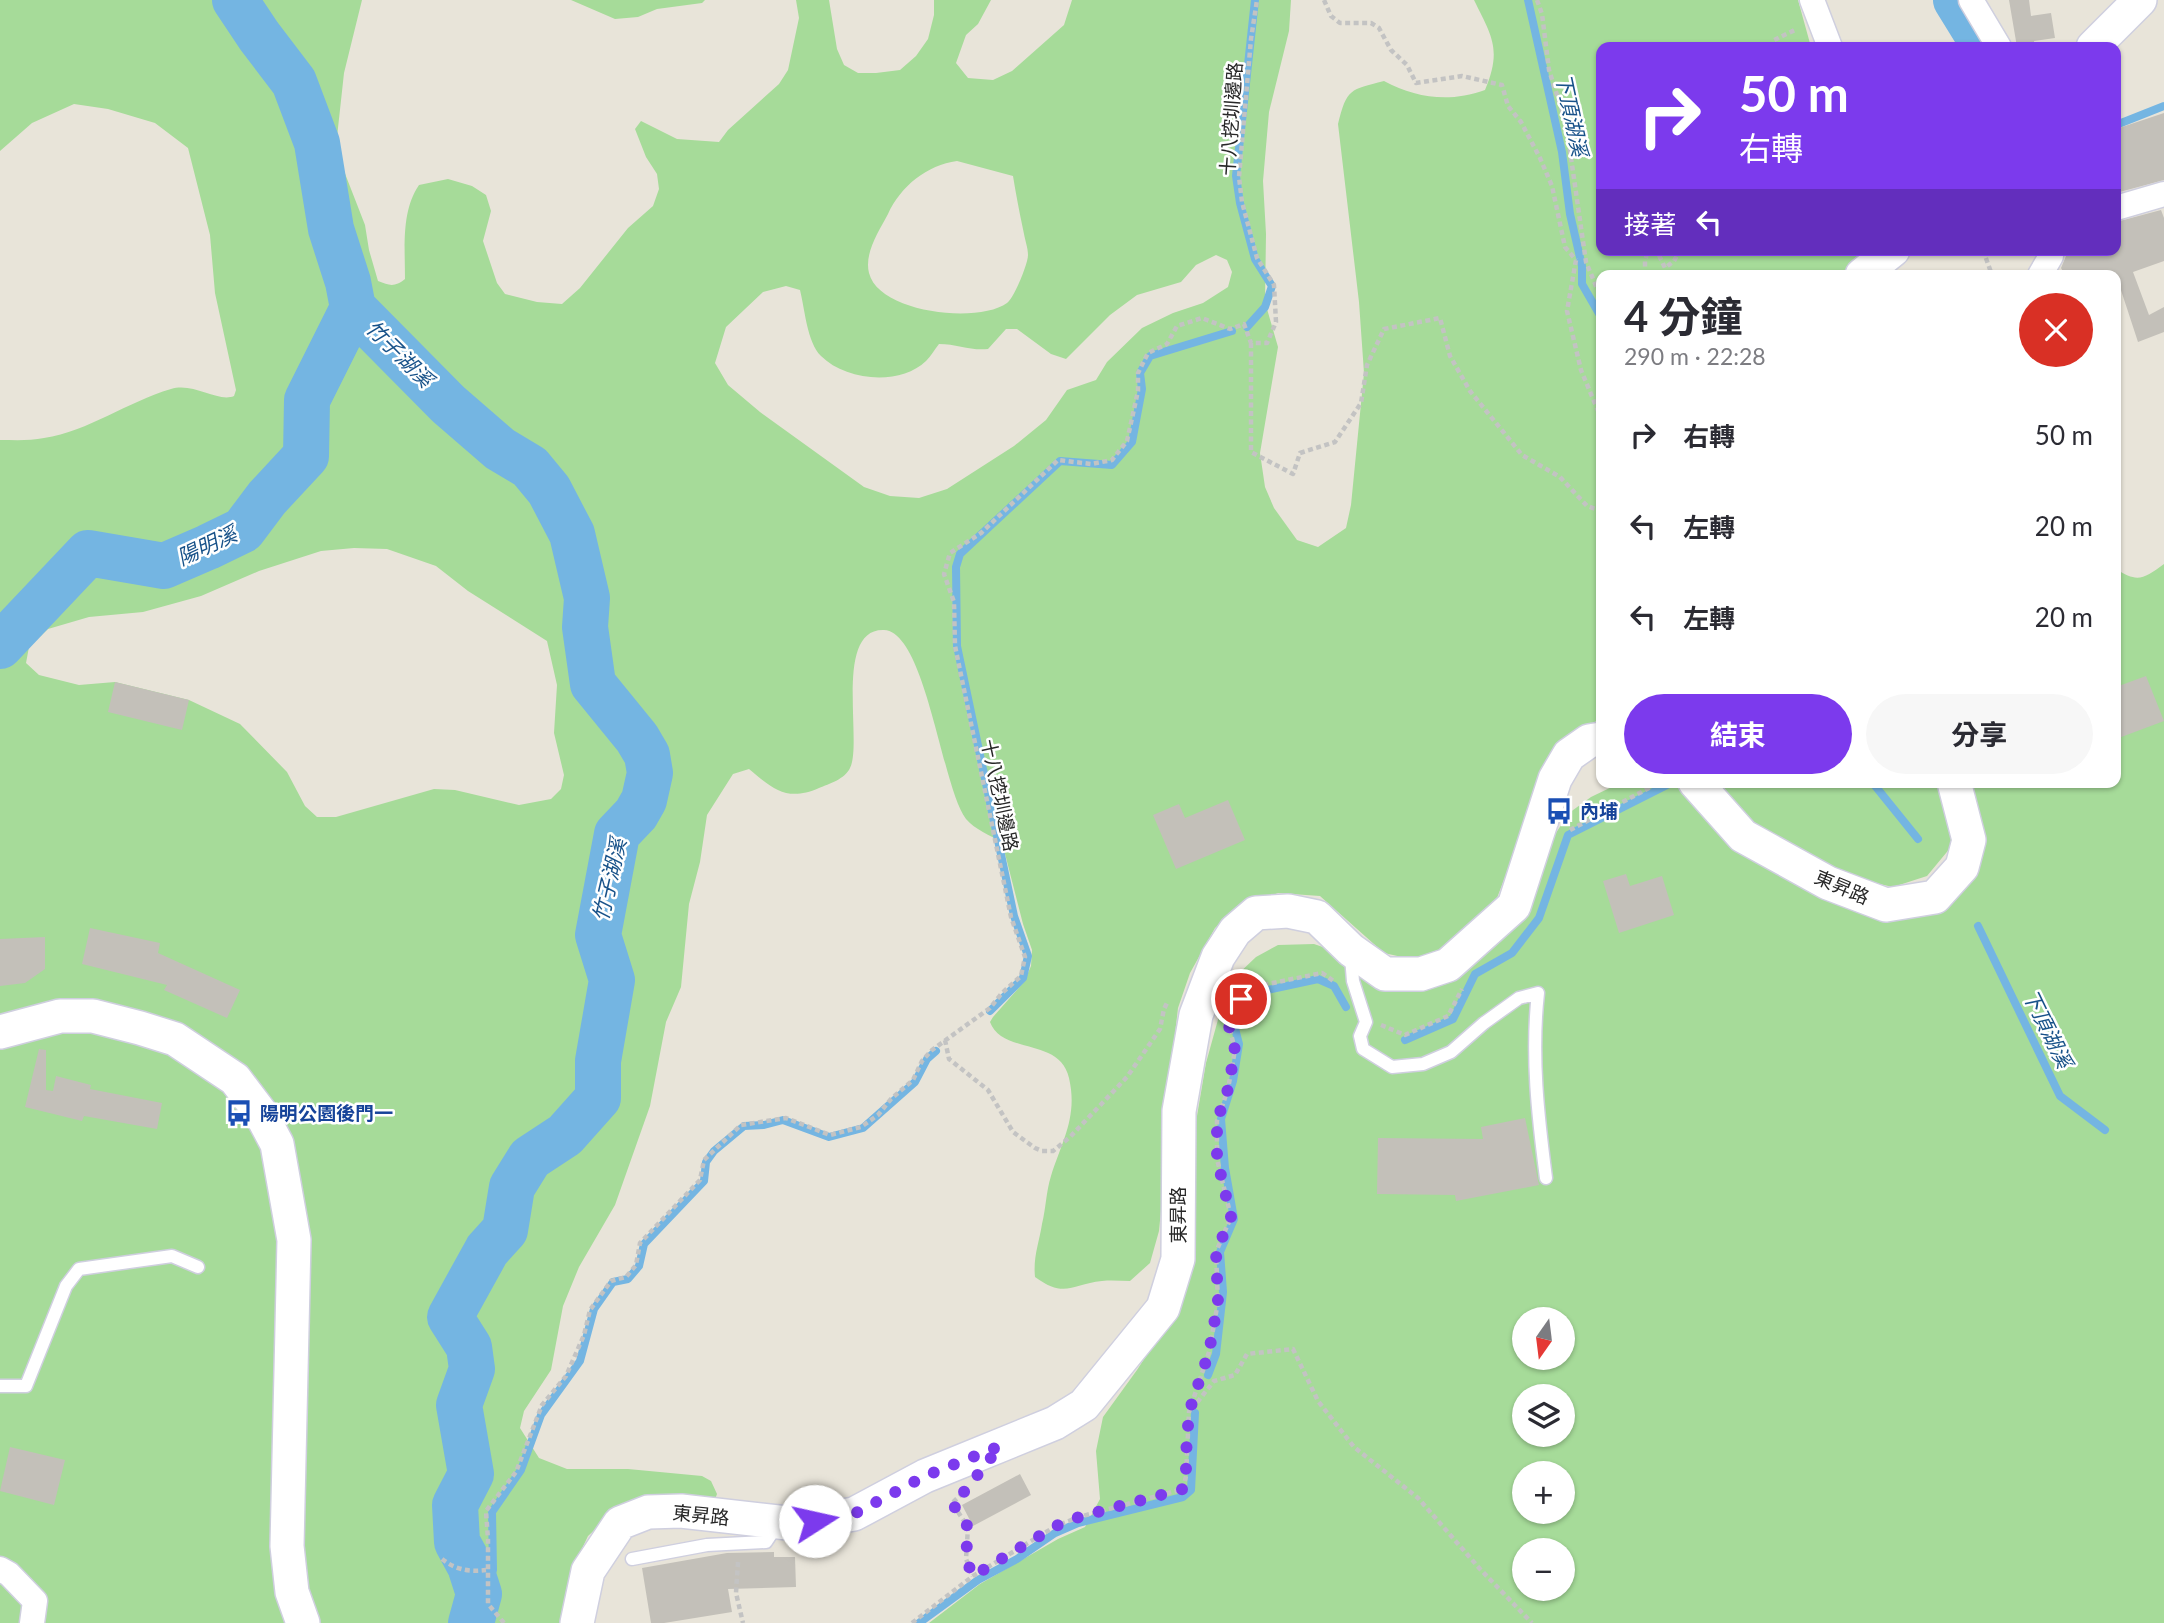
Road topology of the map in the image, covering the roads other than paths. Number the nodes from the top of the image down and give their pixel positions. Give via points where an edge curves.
1 (1812, 0) edge
2 (1971, 0) edge
3 (2140, 0) edge
4 (1828, 42) edge
5 (1996, 42) edge
6 (2097, 42) edge
7 (2164, 194) edge
8 (2121, 207) edge
9 (1886, 256) edge
10 (1868, 270) edge
11 (1596, 740) edge
12 (1700, 788) edge
13 (1956, 788) edge
14 (1351, 950) junction
15 (0, 1032) edge
16 (1546, 1178) dead end
17 (198, 1267) dead end
18 (0, 1386) edge
19 (778, 1524) junction
20 (632, 1559) dead end
21 (0, 1569) edge
22 (32, 1623) edge
23 (303, 1623) edge
24 (577, 1623) edge

1 - 4 street
2 - 5 street
3 - 6 street
7 - 8 street
9 - 10 street
11 - 14 street, 東昇路 via 1569,754 1555,779 1514,906 1448,965 1421,974 1385,974
12 - 13 street, 東昇路 via 1743,836 1828,883 1886,905 1935,897 1962,867 1969,840
14 - 16 lane via 1353,981 1366,1022 1360,1036 1363,1049 1392,1067 1423,1064 1451,1052 1519,998 1538,993 1535,1045
14 - 19 street, 東昇路 via 1317,916 1288,911 1256,914 1235,931 1218,957 1196,1015 1179,1111 1178,1259 1171,1283 1163,1308 1084,1405 1055,1423 925,1476 854,1514
15 - 23 street via 60,1016 93,1016 175,1039 235,1079 277,1144 295,1240 287,1546 292,1592
17 - 18 lane via 172,1256 79,1269 66,1286 26,1386
19 - 20 lane via 766,1542 707,1545
19 - 24 street, 東昇路 via 681,1511 648,1511 620,1523 587,1571
21 - 22 street via 35,1601

